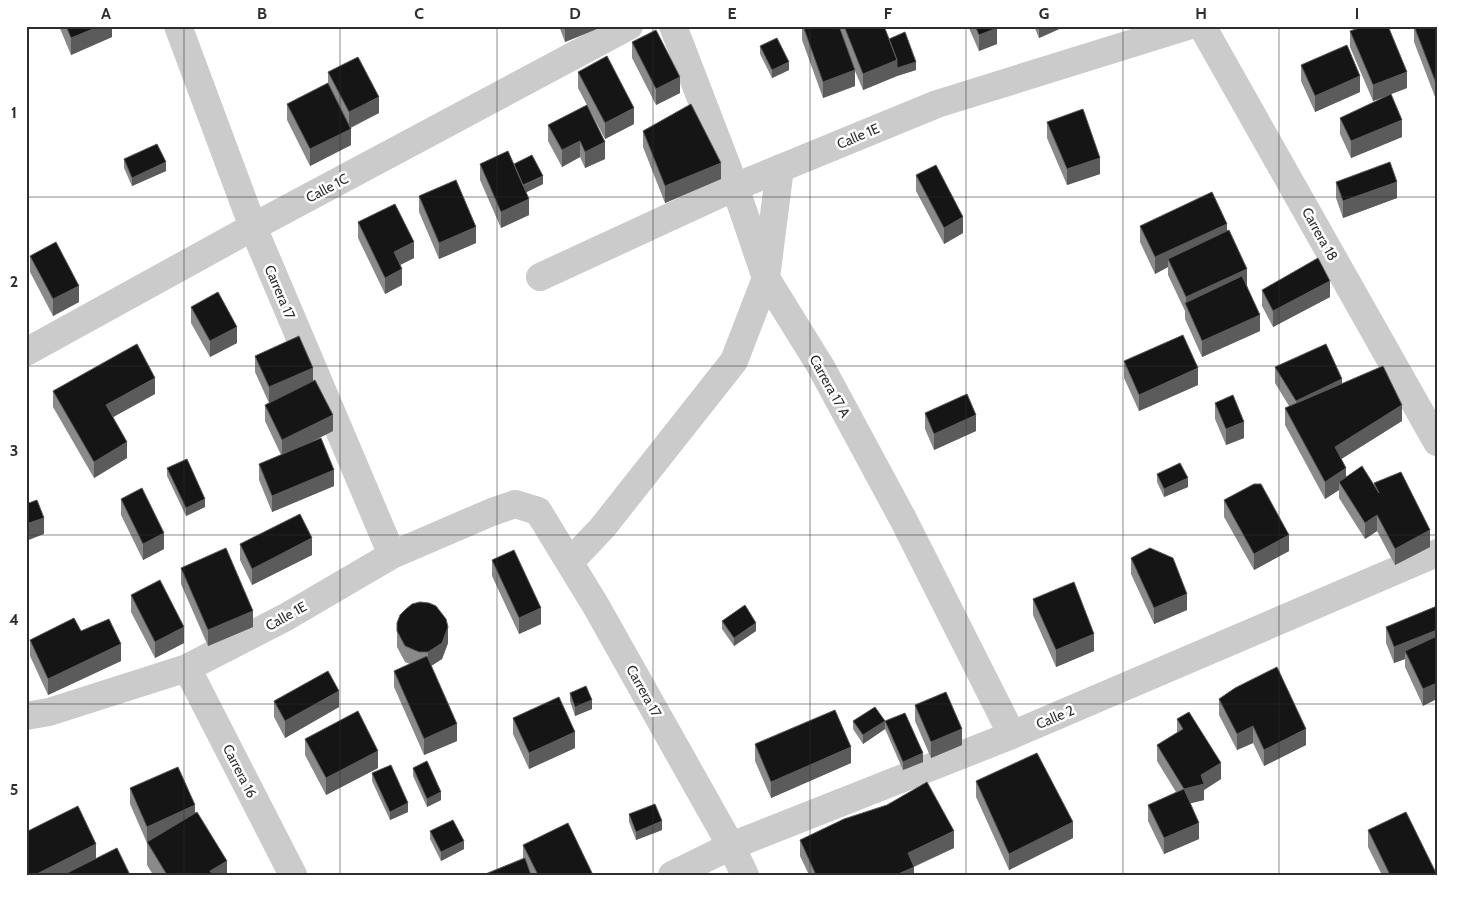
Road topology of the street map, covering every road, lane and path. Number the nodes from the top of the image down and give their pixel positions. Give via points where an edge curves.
1 (178, 26) edge
2 (629, 26) edge
3 (673, 26) edge
4 (1188, 26) edge
5 (1202, 26) edge
6 (780, 168) junction
7 (735, 187) junction
8 (253, 227) junction
9 (540, 277) dead end
10 (766, 278) junction
11 (26, 352) edge
12 (1437, 442) edge
13 (538, 511) joint
14 (1437, 553) edge
15 (392, 555) junction
16 (570, 562) junction
17 (187, 668) junction
18 (26, 716) edge
19 (1012, 735) junction
20 (731, 846) junction
21 (293, 875) edge
22 (672, 875) edge
23 (745, 875) edge

1 - 8 street, Carrera 17
2 - 8 street, Calle 1C
3 - 7 street, Carrera 17 A
4 - 6 street, Calle 1E via 937,104
5 - 12 street, Carrera 18
6 - 7 street, Calle 1E
6 - 10 street
7 - 9 street, Calle 1E
7 - 10 street, Carrera 17 A
8 - 11 street, Calle 1C
8 - 15 street, Carrera 17
10 - 16 street via 734,361 603,527
10 - 19 street, Carrera 17 A via 821,367 903,519
13 - 15 street, Calle 1E via 515,504
13 - 16 street, Carrera 17
14 - 19 street, Calle 2
15 - 17 street, Calle 1E via 286,617
16 - 20 street, Carrera 17
17 - 18 street, Calle 1E via 49,712
17 - 21 street, Carrera 16
19 - 20 street, Calle 2
20 - 22 street, Calle 2
20 - 23 street, Carrera 17

